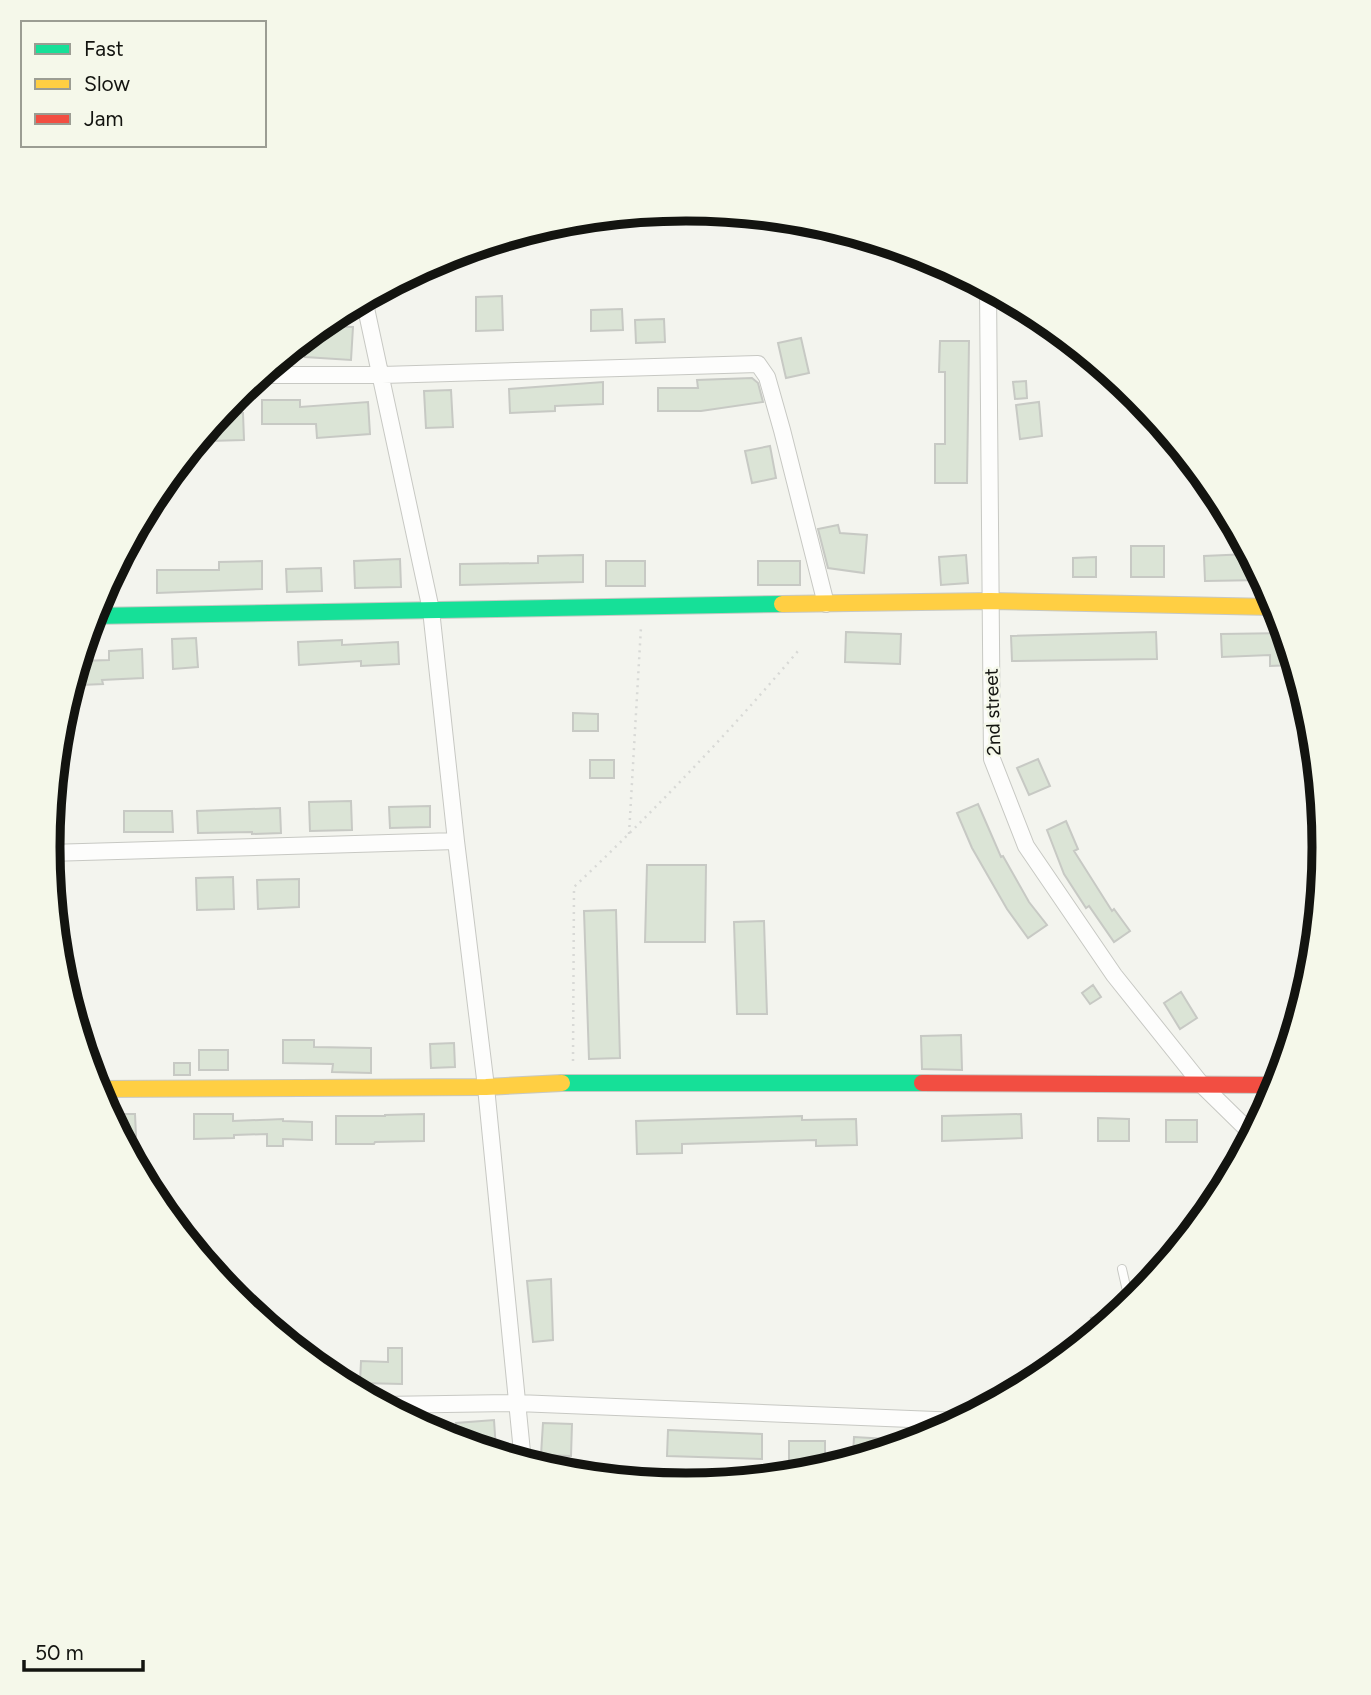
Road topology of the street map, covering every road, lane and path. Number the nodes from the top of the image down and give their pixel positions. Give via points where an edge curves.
1 (988, 299) edge
2 (366, 309) edge
3 (382, 375) junction
4 (274, 376) edge
5 (990, 601) junction
6 (826, 604) junction
7 (642, 607) junction
8 (1263, 607) edge
9 (431, 610) junction
10 (104, 616) edge
11 (798, 651) dead end
12 (629, 834) junction
13 (456, 841) junction
14 (60, 853) edge
15 (573, 1082) junction
16 (1202, 1085) junction
17 (1265, 1085) edge
18 (486, 1087) junction
19 (108, 1089) edge
20 (1245, 1128) edge
21 (1122, 1269) dead end
22 (1127, 1291) edge
23 (517, 1404) junction
24 (401, 1405) edge
25 (938, 1420) edge
26 (522, 1452) edge

1 - 5 street, 2nd street
2 - 3 street
3 - 4 street
3 - 6 street via 758,364 767,377 780,420
3 - 9 street
5 - 6 street
5 - 8 street
5 - 16 street, 2nd street via 992,759 1026,846 1114,975
6 - 7 street
7 - 9 street
7 - 12 path
9 - 10 street
9 - 13 street
11 - 12 path via 741,719
12 - 15 path via 574,887
13 - 14 street
13 - 18 street
15 - 16 street
15 - 18 street
16 - 17 street
16 - 20 street, 2nd street
18 - 19 street
18 - 23 street
21 - 22 lane
23 - 24 street
23 - 25 street
23 - 26 street

